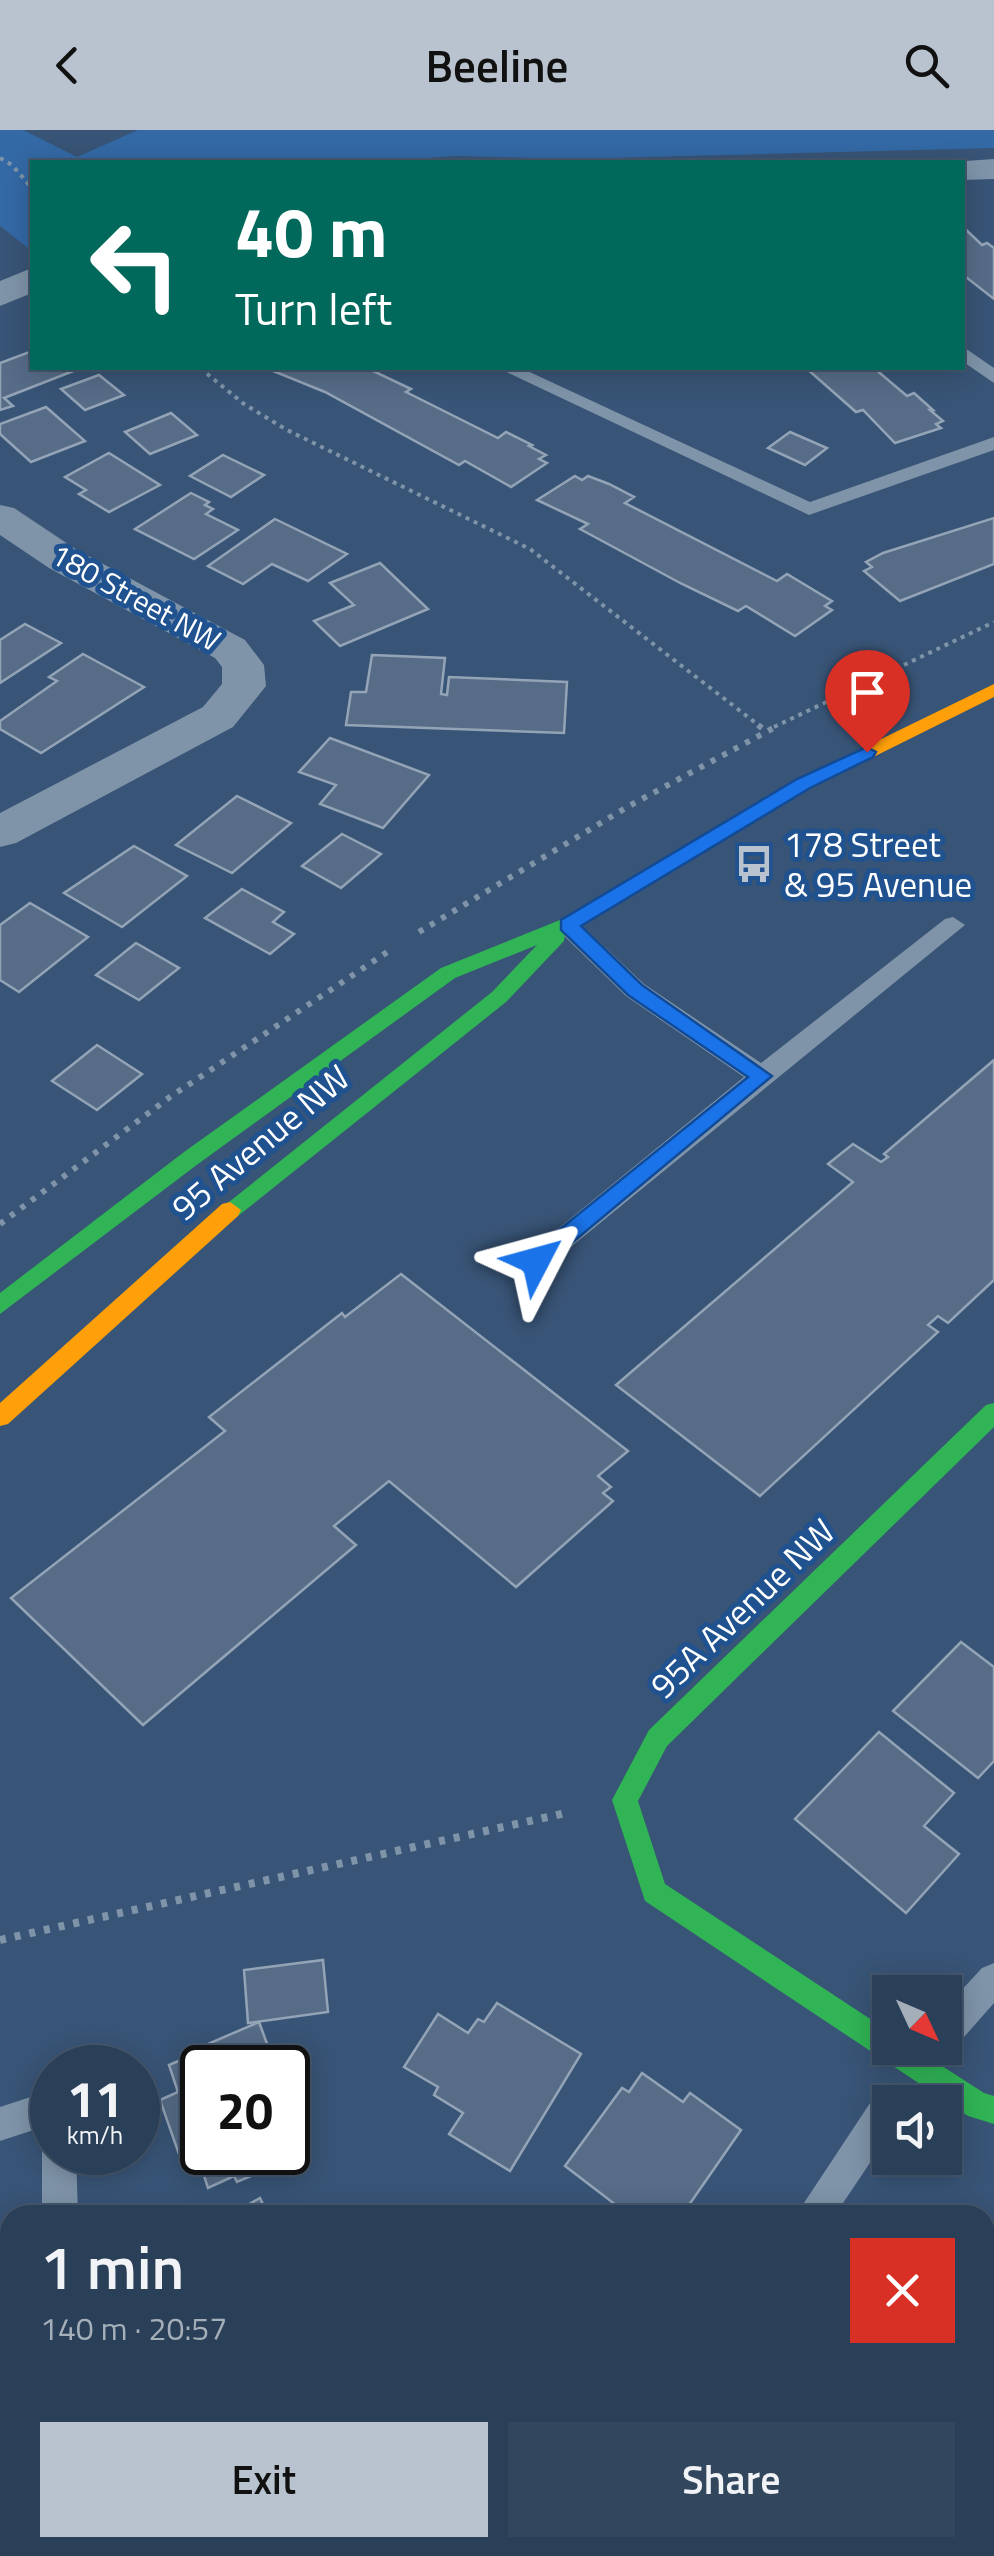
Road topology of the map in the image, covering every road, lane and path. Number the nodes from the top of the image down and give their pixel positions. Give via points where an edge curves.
1 (0, 158) edge
2 (994, 169) edge
3 (965, 170) edge
4 (30, 186) edge
5 (30, 279) edge
6 (0, 296) edge
7 (965, 353) edge
8 (202, 370) edge
9 (511, 370) edge
10 (994, 377) edge
11 (994, 443) edge
12 (0, 516) edge
13 (994, 622) edge
14 (994, 690) edge
15 (767, 732) junction
16 (0, 832) edge
17 (568, 925) junction
18 (953, 925) dead end
19 (410, 938) dead end
20 (396, 947) dead end
21 (762, 1076) junction
22 (0, 1224) edge
23 (536, 1261) dead end
24 (0, 1305) edge
25 (994, 1412) edge
26 (0, 1417) edge
27 (625, 1800) junction
28 (0, 1940) edge
29 (994, 1979) edge
30 (962, 2014) edge
31 (872, 2024) edge
32 (934, 2065) edge
33 (994, 2110) edge
34 (30, 2114) edge
35 (0, 2124) edge
36 (872, 2130) edge
37 (59, 2175) edge
38 (60, 2205) edge
39 (821, 2205) edge

1 - 4 path
2 - 3 street
5 - 6 street
7 - 10 lane
8 - 15 path via 287,430 530,549
9 - 11 lane via 809,509
12 - 16 street, 180 Street NW via 63,559 230,650 243,665 240,694 207,726
13 - 15 path
14 - 17 street, 95 Avenue NW via 804,784
15 - 19 path
17 - 21 lane via 635,990
17 - 24 street, 95 Avenue NW via 448,973
17 - 26 street, 95 Avenue NW via 499,997 247,1194
18 - 21 lane
20 - 22 path via 170,1097
21 - 23 lane
25 - 27 street, 95A Avenue NW via 658,1738
27 - 28 path
27 - 31 street via 654,1892
29 - 30 lane
32 - 33 street via 978,2106
34 - 35 lane
36 - 39 lane
37 - 38 lane

